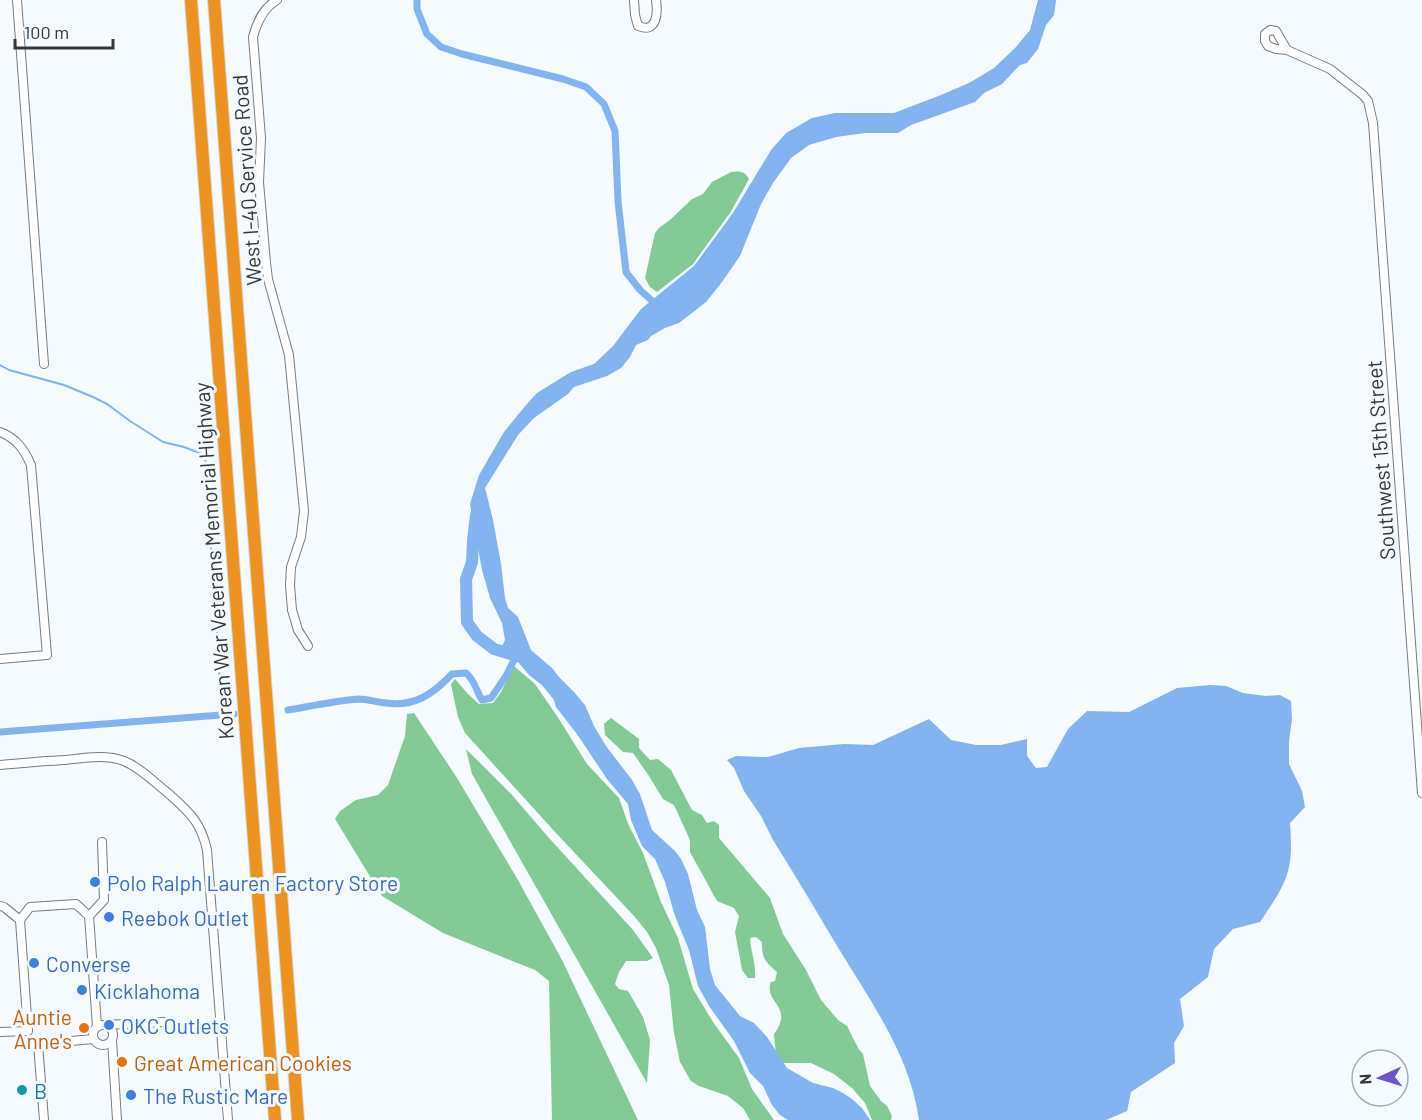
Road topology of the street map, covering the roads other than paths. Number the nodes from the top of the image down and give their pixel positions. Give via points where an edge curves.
1 (17, 0) edge
2 (191, 0) edge
3 (214, 0) edge
4 (220, 0) edge
5 (277, 0) edge
6 (634, 0) edge
7 (656, 0) edge
8 (1287, 50) dead end
9 (218, 54) junction
10 (44, 364) dead end
11 (0, 432) edge
12 (308, 646) dead end
13 (0, 659) edge
14 (0, 765) edge
15 (1422, 793) edge
16 (102, 842) dead end
17 (0, 906) edge
18 (89, 916) junction
19 (20, 920) junction
20 (164, 1022) dead end
21 (101, 1026) junction
22 (28, 1031) junction
23 (0, 1032) edge
24 (93, 1040) junction
25 (111, 1040) junction
26 (38, 1044) junction
27 (44, 1120) edge
28 (117, 1120) edge
29 (228, 1120) edge
30 (275, 1120) edge
31 (298, 1120) edge

1 - 10 street
2 - 30 highway, Korean War Veterans Memorial Highway
3 - 9 highway, Korean War Veterans Memorial Highway
4 - 9 highway
5 - 12 street, West I-40 Service Road via 256,24 253,37 268,279 289,355 304,511 291,567 292,610
6 - 7 street via 636,22 643,28 655,22
8 - 15 street, Southwest 15th Street via 1330,69 1363,95 1373,123
9 - 31 highway, Korean War Veterans Memorial Highway
11 - 13 street via 16,441 31,465 47,655
14 - 29 street via 97,757 119,759 142,771 199,826 207,850
16 - 18 street via 104,900
17 - 19 street
18 - 19 street via 76,904 30,907
18 - 21 street
19 - 22 street
20 - 21 street
21 - 24 street via 93,1033
21 - 25 street via 111,1029
22 - 23 street
22 - 26 street
24 - 25 street via 101,1045
24 - 26 street
25 - 28 street
26 - 27 street

